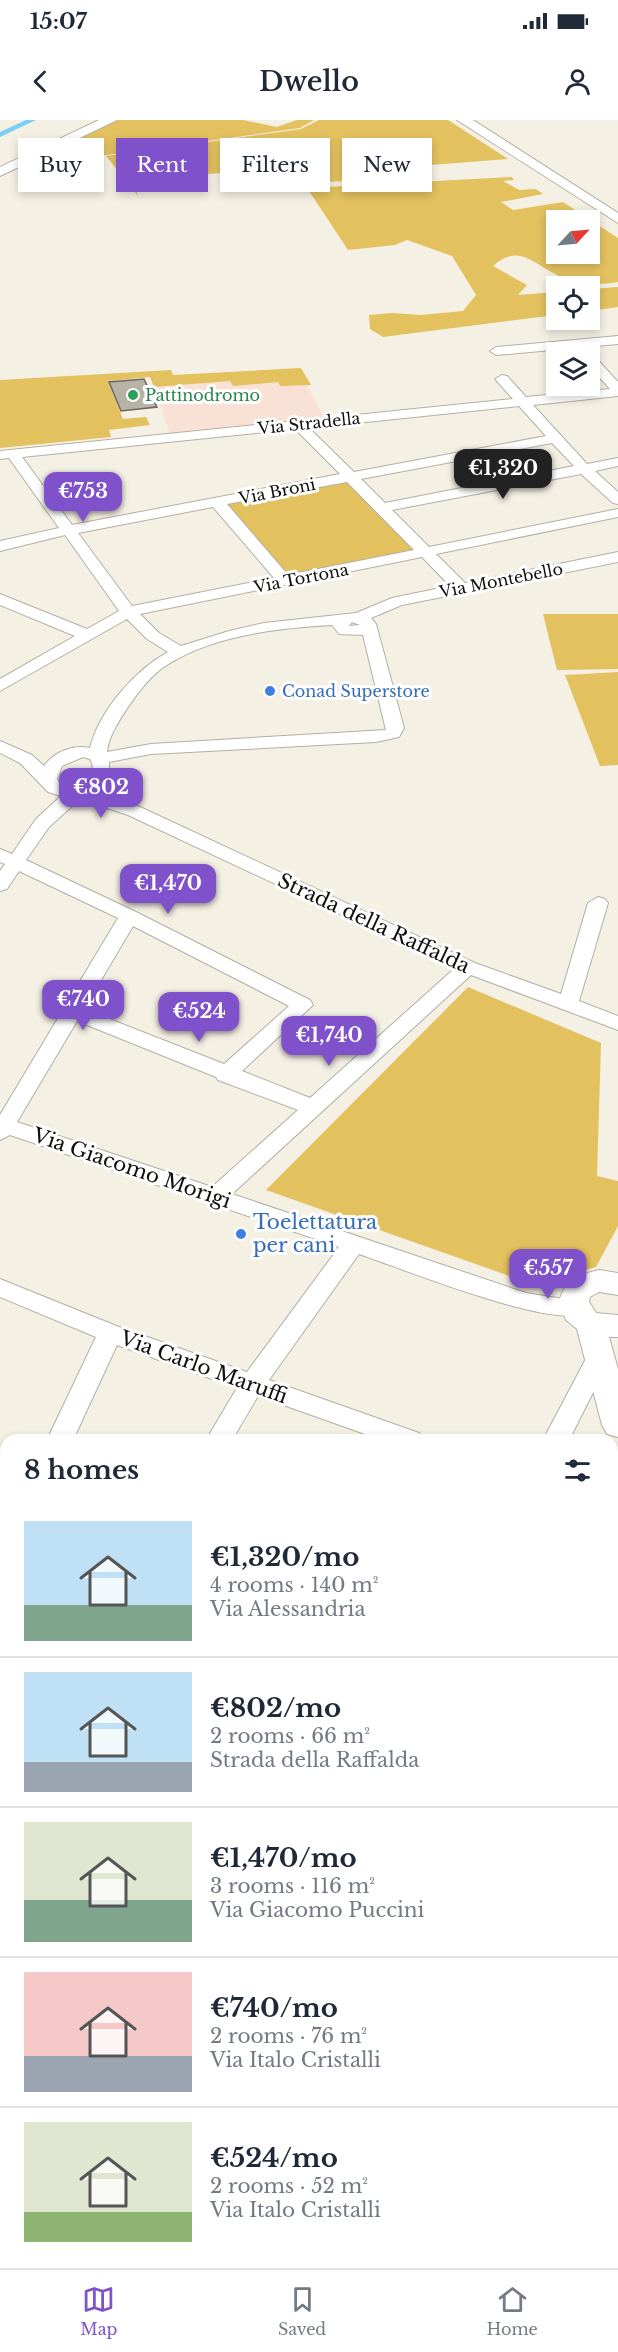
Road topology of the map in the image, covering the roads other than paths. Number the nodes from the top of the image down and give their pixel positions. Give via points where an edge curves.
1 (100, 120) edge
2 (110, 120) edge
3 (464, 120) edge
4 (474, 120) edge
5 (0, 167) edge
6 (0, 172) edge
7 (618, 212) edge
8 (618, 219) edge
9 (618, 340) edge
10 (600, 344) edge
11 (546, 349) edge
12 (495, 351) dead end
13 (600, 371) edge
14 (502, 379) dead end
15 (618, 391) edge
16 (522, 402) junction
17 (298, 424) junction
18 (555, 438) junction
19 (6, 454) edge
20 (618, 462) edge
21 (583, 468) junction
22 (350, 477) junction
23 (618, 500) edge
24 (217, 502) junction
25 (381, 508) junction
26 (618, 513) edge
27 (68, 530) junction
28 (2, 544) edge
29 (426, 553) junction
30 (618, 556) edge
31 (285, 581) junction
32 (461, 588) junction
33 (0, 599) edge
34 (128, 612) junction
35 (358, 627) junction
36 (88, 635) junction
37 (179, 652) junction
38 (0, 664) edge
39 (22, 674) junction
40 (0, 687) edge
41 (107, 727) junction
42 (0, 746) edge
43 (66, 757) junction
44 (26, 759) junction
45 (100, 765) junction
46 (50, 782) junction
47 (78, 792) junction
48 (135, 811) junction
49 (42, 823) junction
50 (8, 858) edge
51 (0, 885) edge
52 (598, 903) dead end
53 (129, 916) junction
54 (468, 967) junction
55 (568, 1004) junction
56 (72, 1012) junction
57 (618, 1023) edge
58 (225, 1075) junction
59 (314, 1108) junction
60 (2, 1127) edge
61 (216, 1196) junction
62 (353, 1245) junction
63 (613, 1278) edge
64 (0, 1288) edge
65 (594, 1319) edge
66 (110, 1333) junction
67 (599, 1357) junction
68 (252, 1384) junction
69 (618, 1425) edge
70 (63, 1434) edge
71 (223, 1434) edge
72 (393, 1434) edge
73 (559, 1434) edge

1 - 5 main road
2 - 6 main road
3 - 8 main road
4 - 7 main road
9 - 10 street
11 - 12 street
13 - 15 street
14 - 16 street
15 - 16 street, Via Stradella
16 - 17 street, Via Stradella
16 - 18 street
17 - 19 street, Via Stradella
17 - 22 street
18 - 21 street
18 - 22 street, Via Broni
19 - 27 street
20 - 21 street
21 - 23 street
21 - 25 street
22 - 24 street, Via Broni
22 - 25 street
24 - 27 street, Via Broni
24 - 31 street
25 - 29 street
26 - 29 street, Via Tortona
27 - 28 street, Via Broni
27 - 34 street
29 - 31 street, Via Tortona
29 - 32 street
30 - 32 street, Via Montebello
31 - 34 street, Via Tortona
32 - 35 street, Via Montebello via 398,601
33 - 36 street
34 - 36 street, Via Tortona
34 - 37 street via 153,636
35 - 37 street via 316,620 216,640
35 - 45 street via 395,728 393,733 151,749 125,754
36 - 39 street, Via Tortona
37 - 41 street via 139,680
38 - 39 street
39 - 40 street, Via Tortona
41 - 43 street
41 - 45 street via 98,748
42 - 44 street, Strada della Raffalda
43 - 44 street, Strada della Raffalda
43 - 45 street, Strada della Raffalda via 84,752
43 - 46 street via 52,767
44 - 46 street, Strada della Raffalda
45 - 47 street via 94,784
45 - 48 street, Strada della Raffalda via 120,800
46 - 47 street, Strada della Raffalda via 60,791
46 - 49 street
47 - 48 street, Strada della Raffalda
47 - 49 street
48 - 54 street, Strada della Raffalda
49 - 50 street
50 - 51 street
50 - 53 street
52 - 55 street
53 - 56 street
53 - 58 street via 303,1005
54 - 55 street, Strada della Raffalda
54 - 59 street
55 - 57 street, Strada della Raffalda
56 - 58 street
56 - 60 street
58 - 59 street
59 - 61 street
60 - 61 street, Via Giacomo Morigi
61 - 62 street, Via Giacomo Morigi
62 - 65 street, Via Giacomo Morigi via 525,1301
62 - 68 street
63 - 65 main road via 580,1287 572,1300
64 - 66 street, Via Carlo Maruffi
65 - 67 main road
66 - 68 street, Via Carlo Maruffi
66 - 70 street
67 - 69 main road
67 - 73 street
68 - 71 street
68 - 72 street, Via Carlo Maruffi

